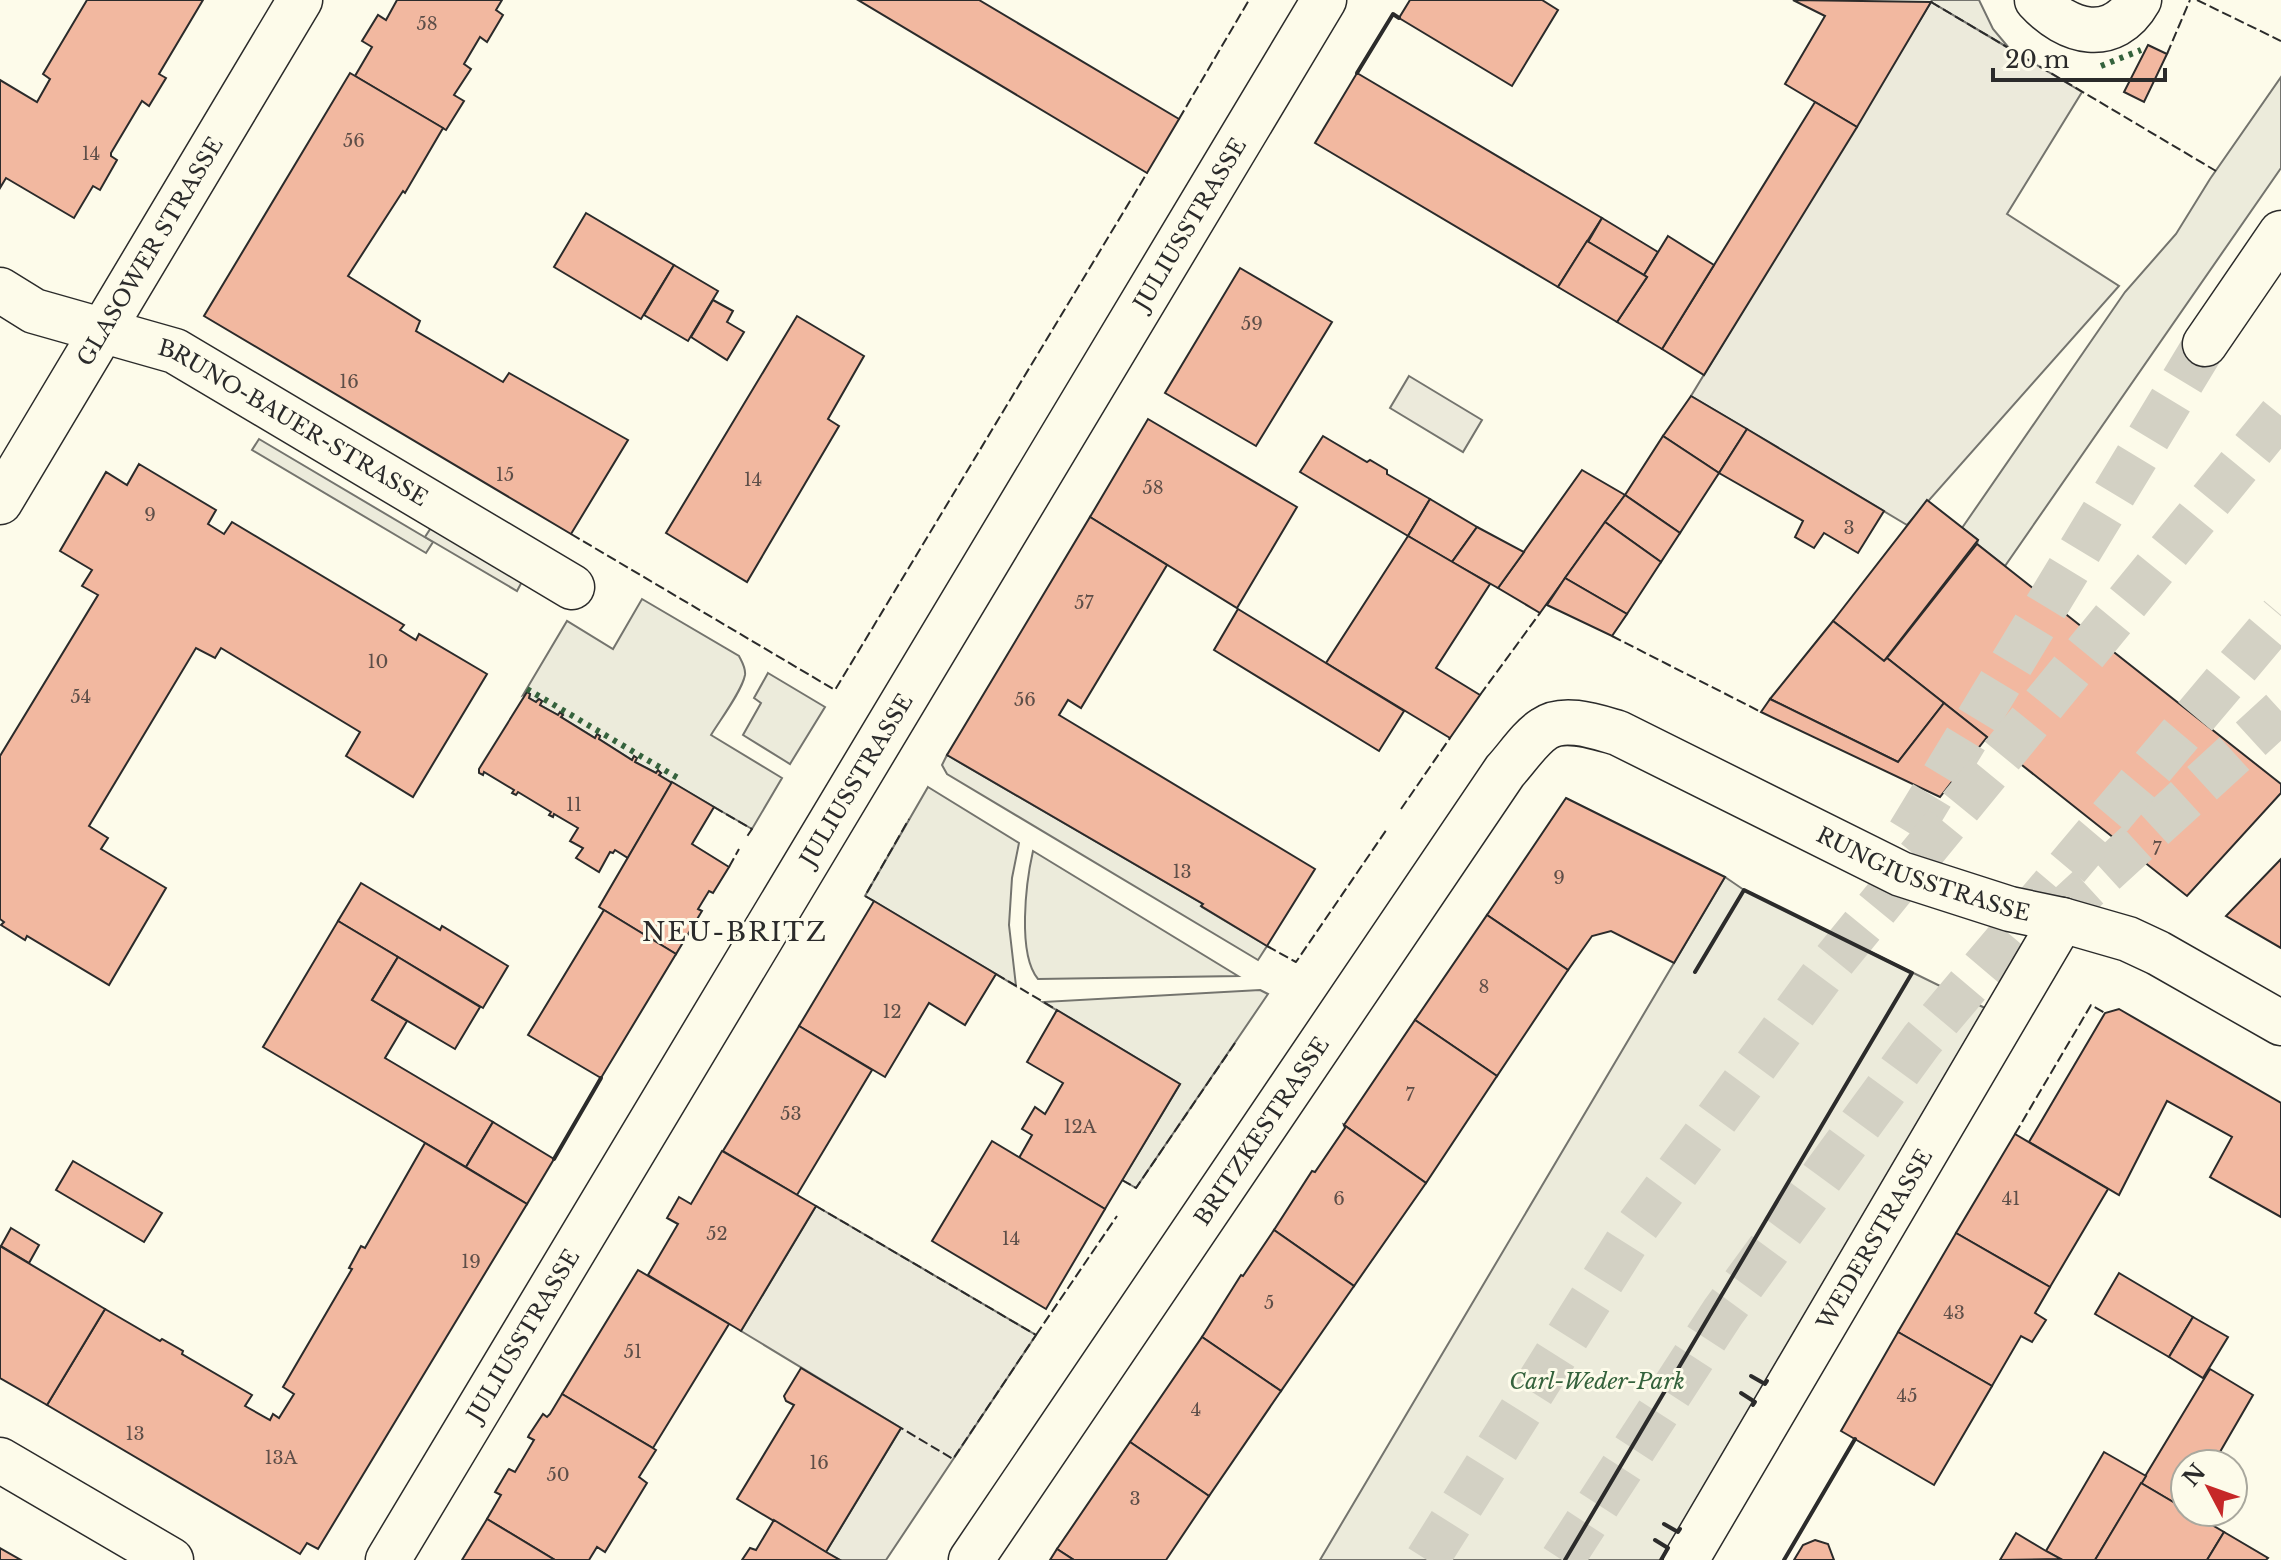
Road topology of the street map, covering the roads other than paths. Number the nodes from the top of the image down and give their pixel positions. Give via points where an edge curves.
1 (300, 0) edge
2 (1324, 0) edge
3 (2037, 0) edge
4 (2139, 0) edge
5 (2281, 233) edge
6 (0, 290) edge
7 (103, 331) junction
8 (2205, 344) tunnel mouth
9 (0, 502) edge
10 (572, 587) dead end
11 (1567, 723) joint
12 (2062, 920) junction
13 (2281, 1023) edge
14 (0, 1460) edge
15 (171, 1560) edge
16 (388, 1560) edge
17 (971, 1560) edge
18 (1686, 1560) edge

1 - 7 main road, GLASOWER STRASSE
2 - 16 main road, JULIUSSTRASSE
3 - 4 main road via 2052,17 2101,31 2122,21
5 - 8 main road
6 - 7 main road, BRUNO-BAUER-STRASSE via 34,311
7 - 9 main road, GLASOWER STRASSE
7 - 10 main road, BRUNO-BAUER-STRASSE via 175,351
11 - 12 main road, RUNGIUSSTRASSE via 1618,733 1901,874
11 - 17 main road, BRITZKESTRASSE via 1545,728 1505,771
12 - 13 main road, RUNGIUSSTRASSE via 2158,953
12 - 18 main road, WEDERSTRASSE
14 - 15 main road

